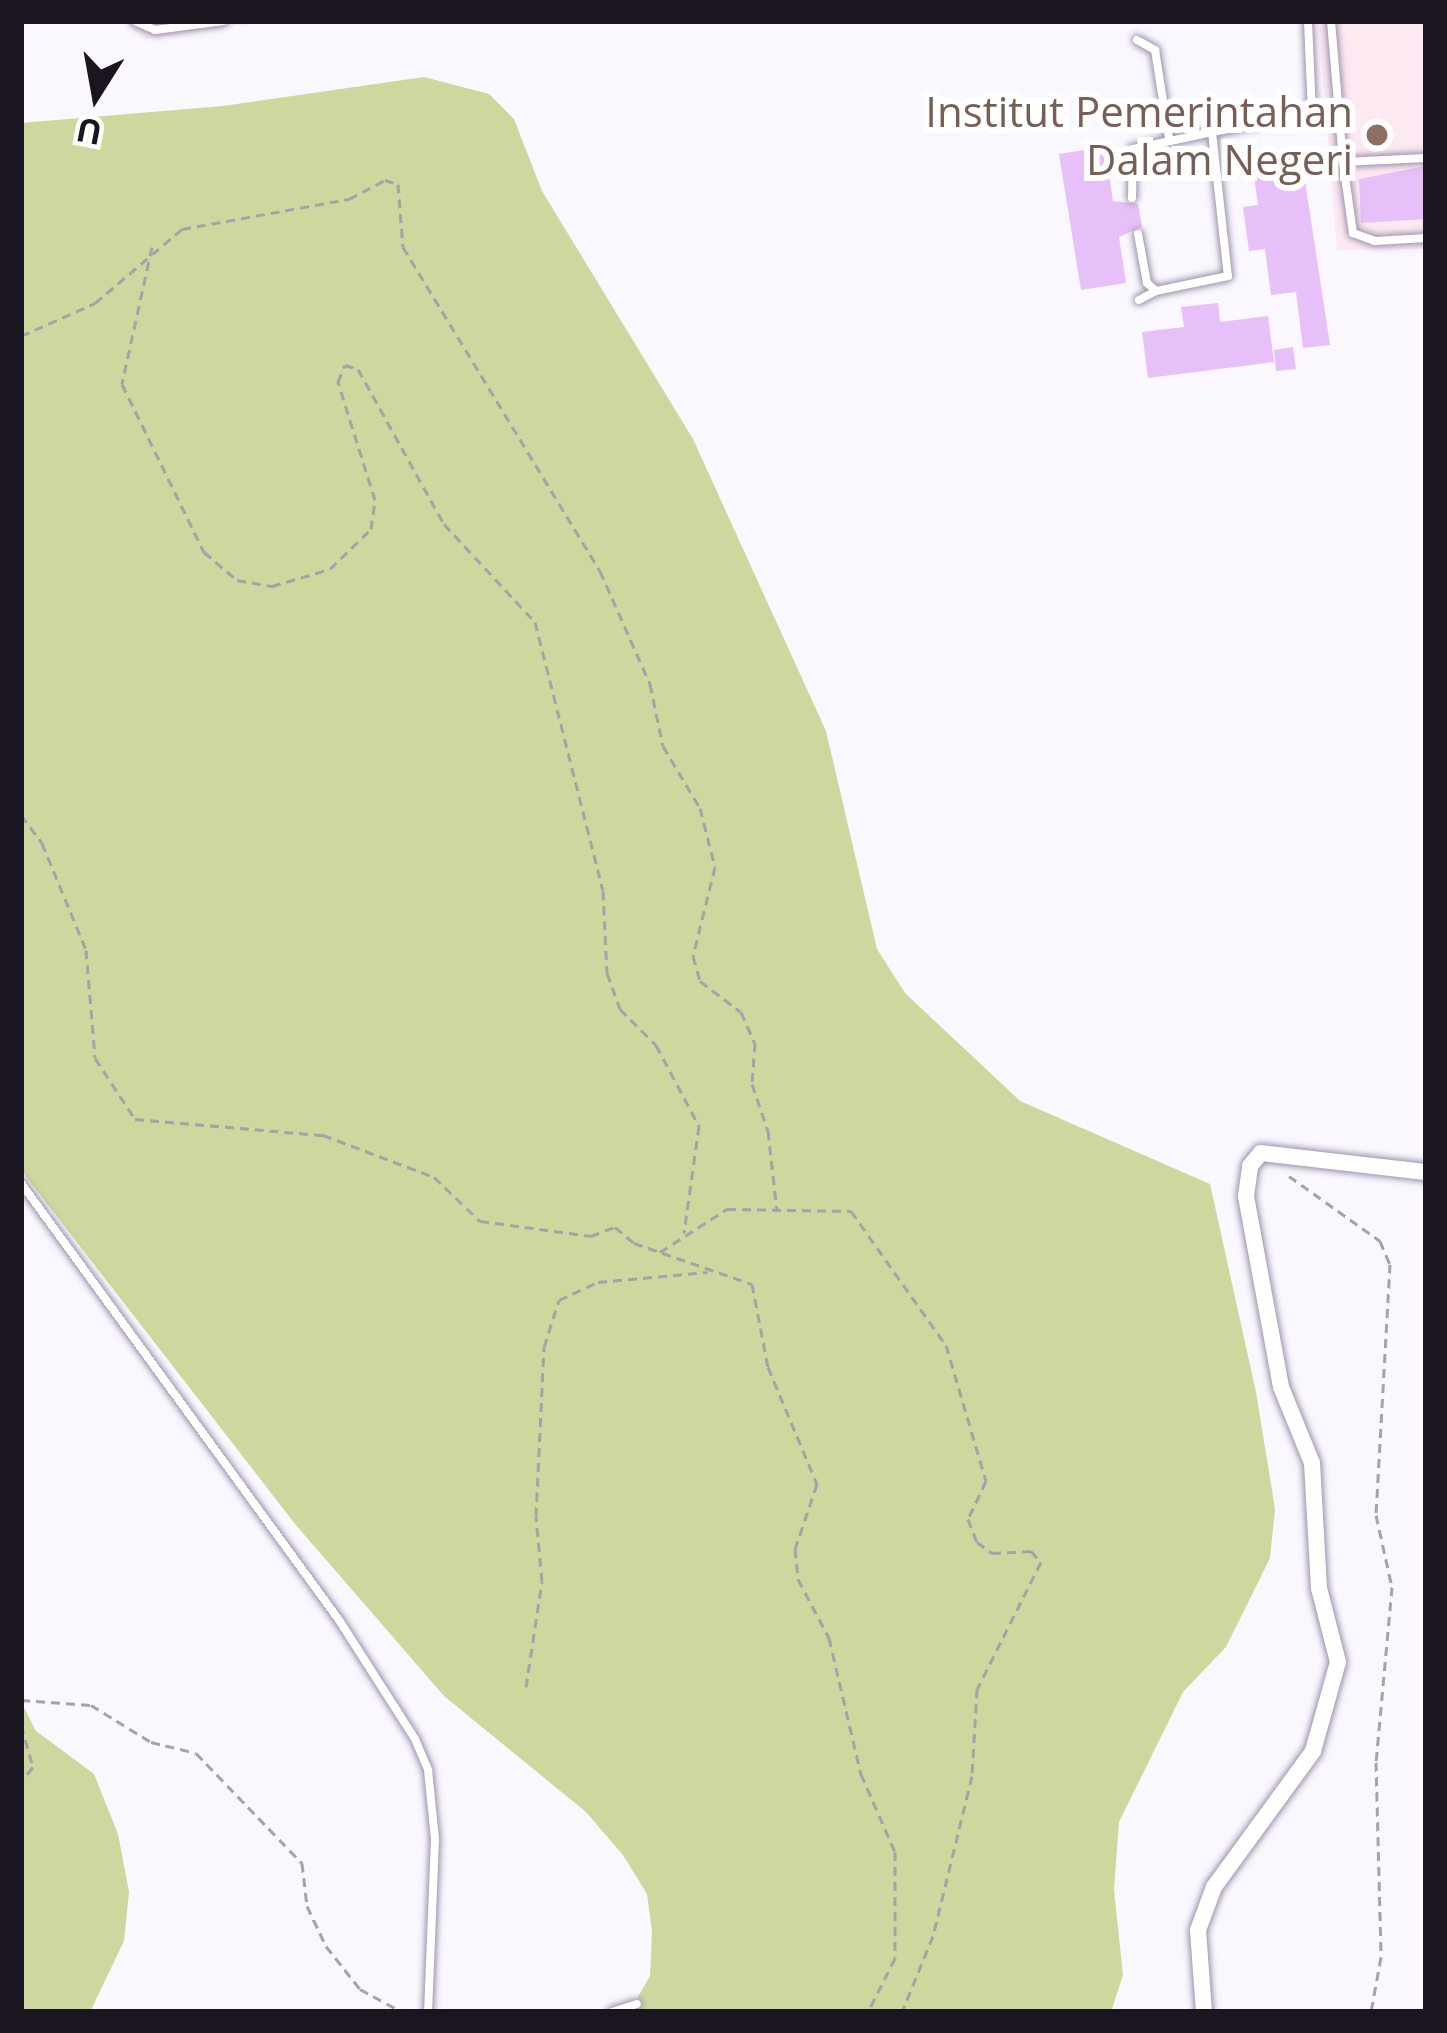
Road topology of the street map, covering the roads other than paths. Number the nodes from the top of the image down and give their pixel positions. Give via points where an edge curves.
1 (135, 21) edge
2 (223, 21) edge
3 (1308, 21) edge
4 (1331, 21) edge
5 (1137, 40) dead end
6 (1351, 74) dead end
7 (1336, 75) junction
8 (1353, 117) dead end
9 (1340, 118) junction
10 (1212, 132) junction
11 (1169, 138) junction
12 (1426, 158) edge
13 (1343, 162) junction
14 (1132, 198) dead end
15 (1138, 234) dead end
16 (1426, 238) edge
17 (1156, 291) junction
18 (1139, 300) dead end
19 (1426, 1172) edge
20 (21, 1183) edge
21 (637, 2004) dead end
22 (428, 2012) edge
23 (612, 2012) edge
24 (1204, 2012) edge

1 - 2 lane via 155,30
3 - 10 lane via 1312,113
4 - 7 lane
5 - 11 lane via 1155,50
6 - 7 lane
7 - 9 lane
8 - 9 lane
9 - 13 lane
10 - 11 lane
10 - 17 lane via 1228,276
11 - 14 lane via 1132,149
12 - 13 lane
13 - 16 lane via 1353,233 1375,241
15 - 17 lane via 1147,283
17 - 18 lane
19 - 24 street via 1258,1154 1246,1196 1281,1387 1312,1463 1319,1588 1338,1663 1313,1750 1240,1847 1198,1930
20 - 22 lane via 339,1620 415,1739 428,1770 435,1839
21 - 23 lane

